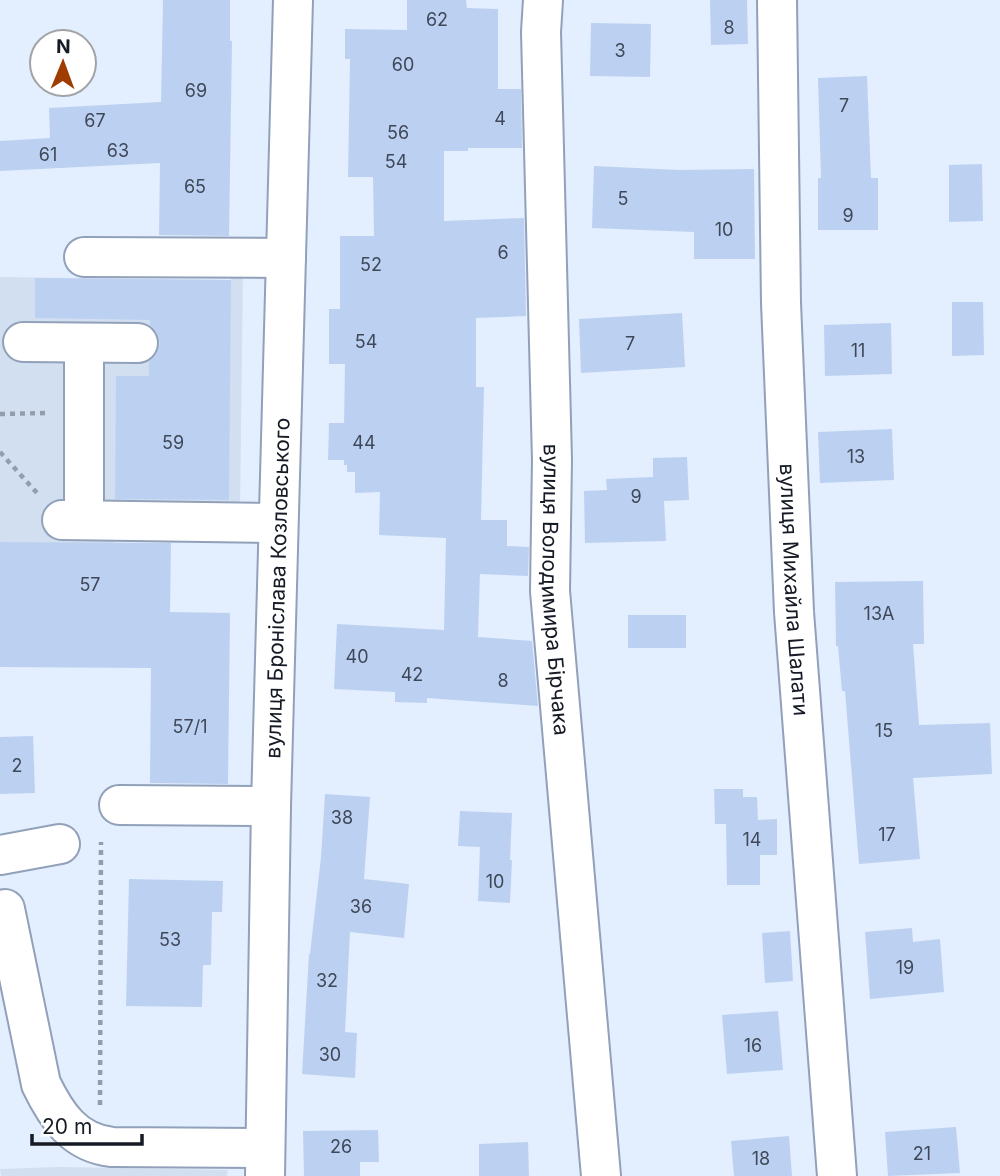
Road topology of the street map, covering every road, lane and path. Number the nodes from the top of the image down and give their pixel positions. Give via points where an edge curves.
1 (293, 0) edge
2 (543, 0) edge
3 (778, 0) edge
4 (84, 257) dead end
5 (286, 258) junction
6 (23, 342) dead end
7 (85, 343) junction
8 (138, 343) dead end
9 (84, 413) junction
10 (0, 414) edge
11 (0, 452) edge
12 (73, 520) junction
13 (278, 523) junction
14 (119, 805) dead end
15 (271, 806) junction
16 (101, 842) dead end
17 (60, 844) dead end
18 (0, 855) edge
19 (5, 909) dead end
20 (100, 1146) junction
21 (265, 1162) edge
22 (601, 1176) edge
23 (837, 1176) edge

1 - 5 street, вулиця Броніслава Козловського
2 - 22 street, вулиця Володимира Бірчака via 551,591
3 - 23 street, вулиця Михайла Шалати via 781,303 793,598
4 - 5 street
5 - 13 street, вулиця Броніслава Козловського
6 - 7 street
7 - 8 street
7 - 9 street
9 - 10 path
9 - 12 street
11 - 12 path
12 - 13 street
13 - 15 street, вулиця Броніслава Козловського
14 - 15 street
15 - 21 street, вулиця Броніслава Козловського
16 - 20 path
17 - 18 street
19 - 20 street via 41,1084 61,1120
20 - 21 street

